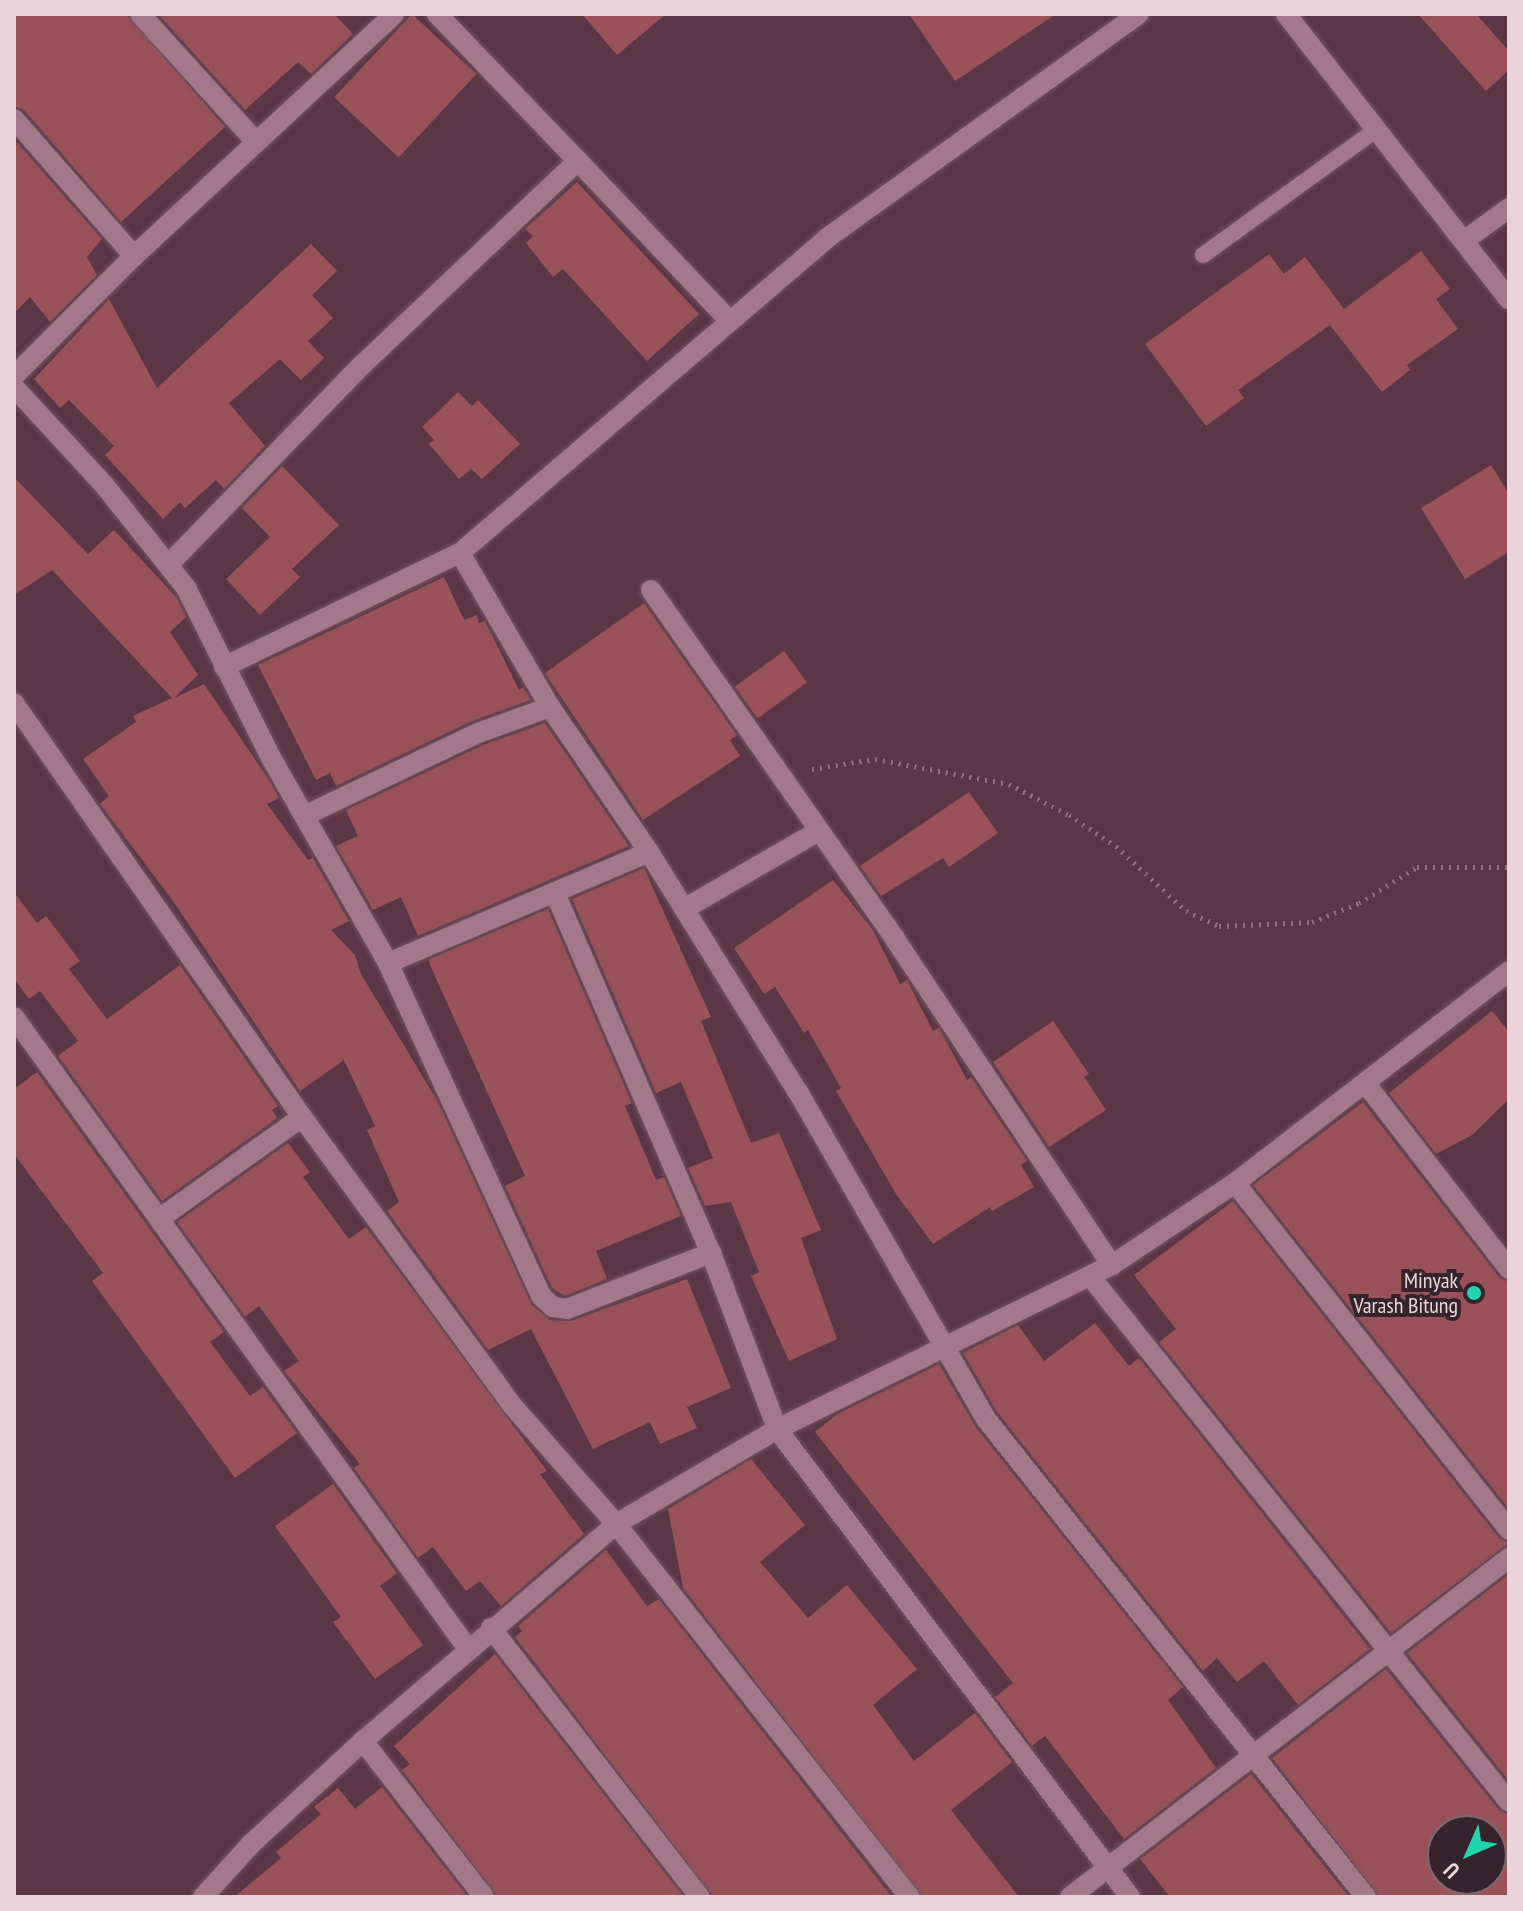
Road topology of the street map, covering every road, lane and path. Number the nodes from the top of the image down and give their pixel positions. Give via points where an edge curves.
1 (140, 14) edge
2 (437, 14) edge
3 (1139, 14) edge
4 (1286, 14) edge
5 (386, 17) edge
6 (14, 119) edge
7 (1377, 129) junction
8 (256, 142) junction
9 (578, 161) junction
10 (1509, 208) edge
11 (1465, 240) junction
12 (1203, 255) dead end
13 (134, 256) junction
14 (1509, 299) edge
15 (729, 320) junction
16 (14, 376) edge
17 (14, 387) edge
18 (460, 553) junction
19 (170, 563) junction
20 (651, 590) dead end
21 (224, 667) junction
22 (14, 703) edge
23 (550, 707) junction
24 (780, 779) junction
25 (306, 815) junction
26 (817, 832) junction
27 (649, 852) junction
28 (1509, 867) edge
29 (555, 893) junction
30 (684, 909) junction
31 (388, 963) junction
32 (1509, 971) edge
33 (14, 1017) edge
34 (1366, 1084) junction
35 (302, 1117) junction
36 (1235, 1183) junction
37 (159, 1219) junction
38 (711, 1253) junction
39 (1112, 1265) junction
40 (1509, 1269) edge
41 (1090, 1276) junction
42 (941, 1345) junction
43 (777, 1429) junction
44 (616, 1524) junction
45 (1509, 1530) edge
46 (1509, 1558) edge
47 (491, 1628) junction
48 (468, 1649) junction
49 (1386, 1652) junction
50 (363, 1741) junction
51 (1256, 1756) junction
52 (1509, 1802) edge
53 (1108, 1867) junction
54 (203, 1897) edge
55 (484, 1897) edge
56 (700, 1897) edge
57 (909, 1897) edge
58 (1070, 1897) edge
59 (1130, 1897) edge
60 (1366, 1897) edge

1 - 8 street
2 - 9 street
3 - 15 street via 827,238
4 - 7 street
5 - 8 street
6 - 13 street
7 - 11 street
7 - 12 lane
8 - 13 street
9 - 15 street
9 - 19 street via 361,366
10 - 11 street
11 - 14 street
13 - 16 street
15 - 18 street
17 - 19 street
18 - 21 street
18 - 23 street
19 - 21 street
20 - 24 street
21 - 25 street
22 - 35 street
23 - 25 street via 478,733
23 - 27 street
24 - 26 street
24 - 28 path via 830,763 875,759 1009,784 1093,830 1186,911 1219,926 1312,922 1359,903 1417,867
25 - 31 street
26 - 30 street
26 - 39 street via 895,939
27 - 29 street
27 - 30 street
29 - 31 street
29 - 38 street
30 - 42 street via 885,1237
31 - 38 street via 526,1269 553,1307 583,1304
32 - 34 street
33 - 37 street
34 - 36 street
34 - 40 street
35 - 37 street
35 - 44 street via 511,1404
36 - 39 street
36 - 45 street
37 - 48 street
38 - 43 street
39 - 41 street
41 - 42 street
41 - 49 street
42 - 43 street
42 - 51 street via 1016,1459
43 - 44 street
43 - 53 street
44 - 47 street
44 - 57 street
46 - 49 street
47 - 48 street
47 - 56 street
48 - 50 street
49 - 51 street
49 - 52 street
50 - 54 street
50 - 55 street
51 - 53 street
51 - 60 street
53 - 58 street
53 - 59 street

